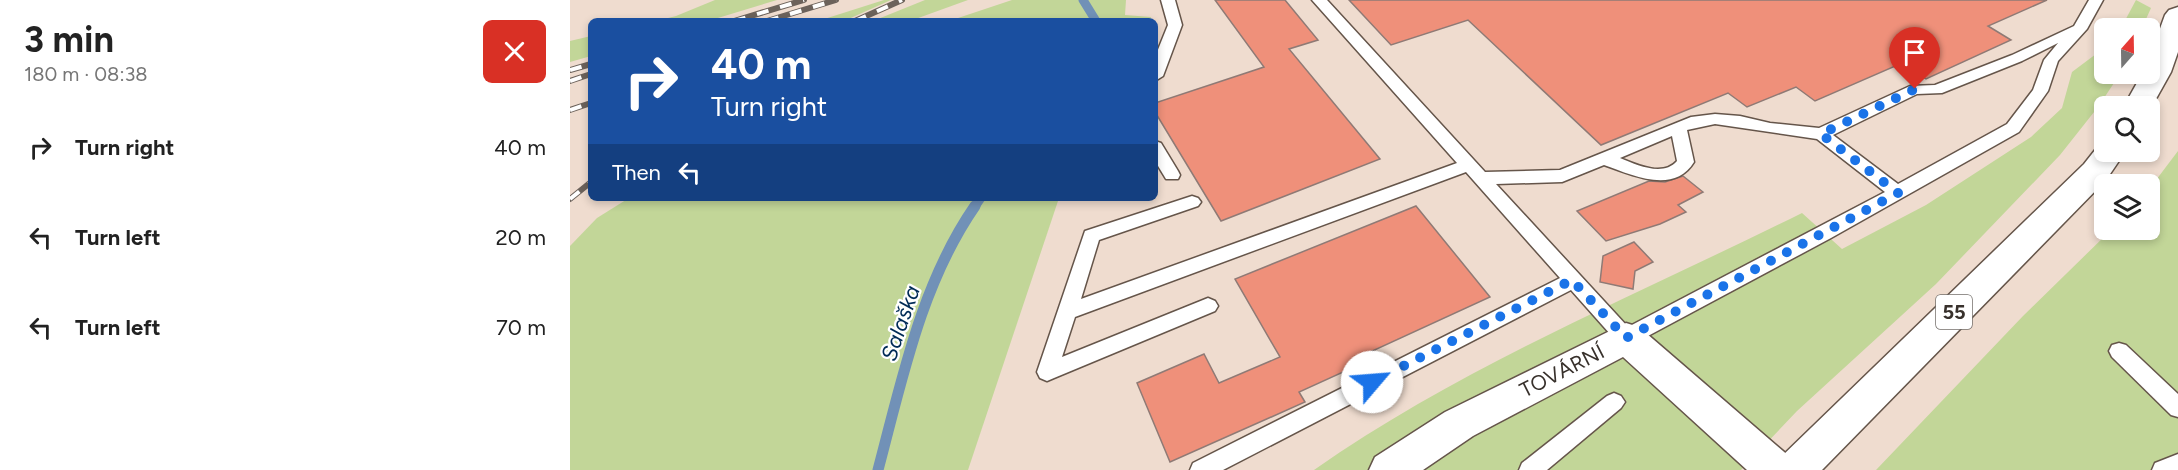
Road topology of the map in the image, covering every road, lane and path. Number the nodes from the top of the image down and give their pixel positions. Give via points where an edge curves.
1 (1168, 0) edge
2 (1319, 0) edge
3 (2096, 0) edge
4 (2178, 15) edge
5 (2082, 26) junction
6 (1158, 68) edge
7 (2144, 96) edge
8 (1678, 128) junction
9 (1821, 134) junction
10 (1158, 152) edge
11 (1605, 159) junction
12 (2102, 162) edge
13 (1474, 171) junction
14 (1172, 175) dead end
15 (1898, 193) junction
16 (1192, 201) dead end
17 (1572, 280) junction
18 (1208, 306) dead end
19 (1067, 312) junction
20 (1626, 338) junction
21 (2119, 351) dead end
22 (1614, 402) dead end
23 (2178, 408) edge
24 (2178, 464) edge
25 (1201, 470) edge
26 (1389, 470) edge
27 (1530, 470) edge
28 (1776, 470) edge
29 (1795, 470) edge
30 (2163, 470) edge

1 - 6 lane via 1174,25
2 - 13 lane
3 - 5 lane
4 - 7 main road
5 - 9 lane via 2017,58 1937,90 1915,89
5 - 15 lane via 2051,60 2040,91 2013,128
8 - 9 lane via 1715,119
8 - 11 lane
8 - 11 lane via 1686,162 1670,174
9 - 15 lane
10 - 14 lane
11 - 13 lane via 1563,176
12 - 29 main road, 55
13 - 17 lane
13 - 19 lane
15 - 20 lane
16 - 19 lane via 1091,236
17 - 20 lane
17 - 25 lane
18 - 19 lane via 1047,372
20 - 26 main road, TOVÁRNÍ via 1459,424
20 - 28 main road, TOVÁRNÍ
21 - 23 lane
22 - 27 lane
24 - 30 lane

